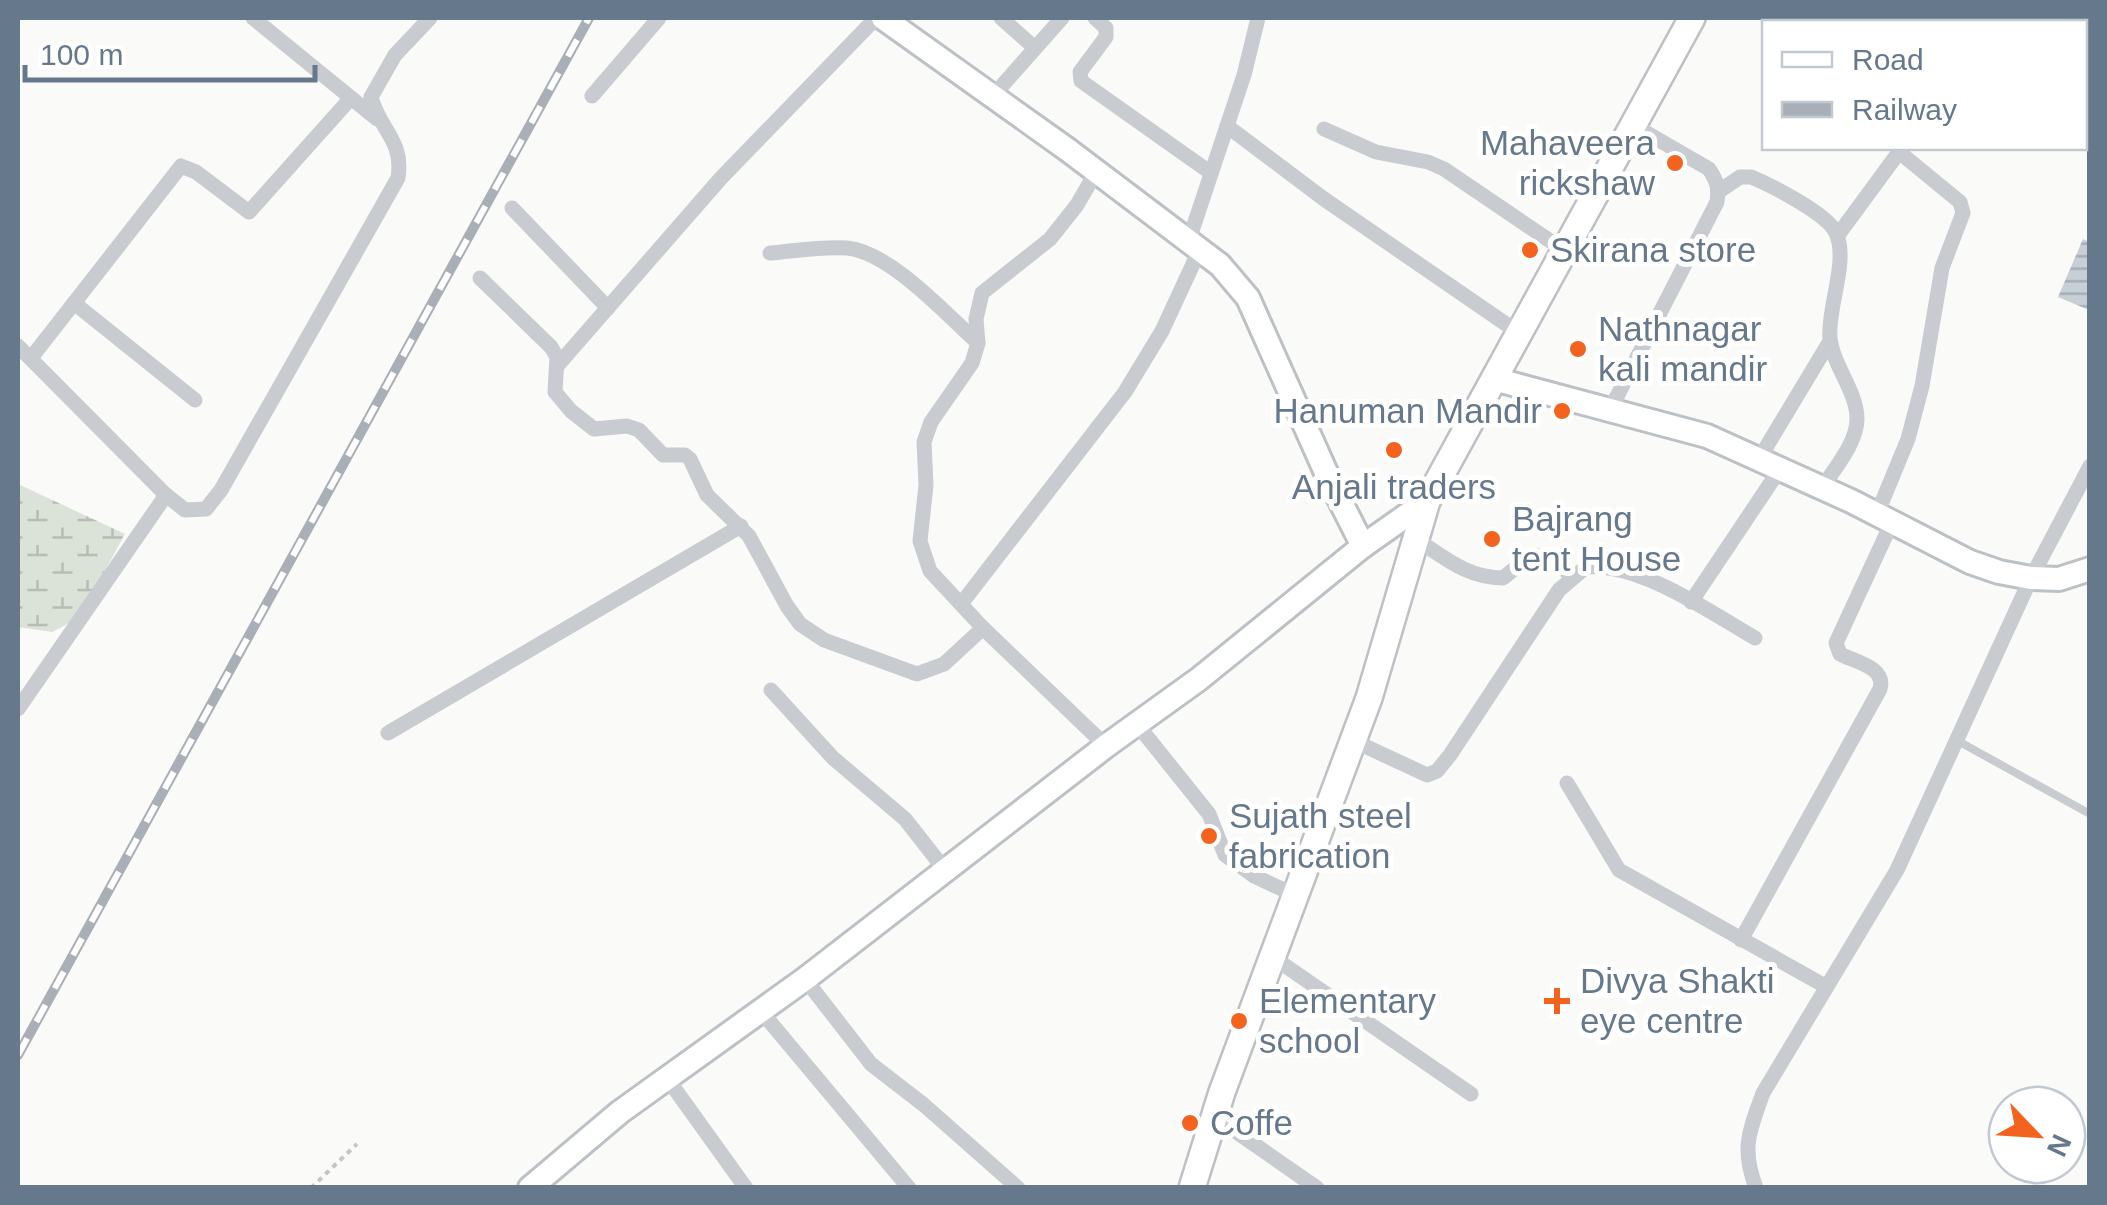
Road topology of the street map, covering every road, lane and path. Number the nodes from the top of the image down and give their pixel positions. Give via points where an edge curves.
1 (430, 18) edge
2 (659, 18) edge
3 (879, 18) edge
4 (1001, 18) edge
5 (1062, 18) edge
6 (1095, 18) edge
7 (1258, 18) edge
8 (1692, 18) edge
9 (260, 20) edge
10 (1036, 48) junction
11 (592, 96) dead end
12 (992, 97) junction
13 (351, 98) junction
14 (377, 119) junction
15 (1226, 126) junction
16 (1633, 126) junction
17 (1324, 129) dead end
18 (1900, 150) edge
19 (1096, 172) junction
20 (1211, 172) junction
21 (1718, 192) junction
22 (512, 208) dead end
23 (1838, 235) junction
24 (1195, 245) junction
25 (1564, 250) junction
26 (770, 253) dead end
27 (480, 278) dead end
28 (74, 303) junction
29 (608, 308) junction
30 (1520, 333) junction
31 (1830, 341) junction
32 (978, 342) junction
33 (18, 346) edge
34 (31, 358) junction
35 (558, 366) junction
36 (1494, 379) junction
37 (195, 400) dead end
38 (1610, 410) junction
39 (1769, 464) junction
40 (2090, 466) edge
41 (1822, 488) junction
42 (166, 495) junction
43 (1426, 501) junction
44 (1884, 518) junction
45 (741, 526) junction
46 (1416, 539) junction
47 (1363, 546) junction
48 (2090, 569) edge
49 (1573, 575) junction
50 (2030, 578) junction
51 (1691, 602) junction
52 (961, 604) junction
53 (983, 628) junction
54 (1755, 638) dead end
55 (772, 690) dead end
56 (18, 709) edge
57 (1136, 723) junction
58 (388, 733) dead end
59 (1354, 740) junction
60 (1957, 740) junction
61 (1106, 746) junction
62 (1567, 782) dead end
63 (2090, 814) edge
64 (945, 870) junction
65 (1297, 896) junction
66 (1741, 940) junction
67 (1274, 958) junction
68 (805, 978) junction
69 (1825, 986) junction
70 (760, 1010) junction
71 (667, 1078) junction
72 (1471, 1094) dead end
73 (1216, 1117) junction
74 (357, 1144) dead end
75 (312, 1188) edge
76 (530, 1188) edge
77 (746, 1188) edge
78 (909, 1188) edge
79 (1018, 1188) edge
80 (1192, 1188) edge
81 (1318, 1188) edge
82 (1756, 1188) edge

1 - 14 street via 380,76 371,97
2 - 11 street
3 - 12 street
3 - 29 street via 721,178
4 - 10 street
5 - 10 street
6 - 20 street via 1106,37 1080,72 1081,81
7 - 15 street
8 - 16 main road
9 - 13 street
10 - 12 street
12 - 19 street
13 - 14 street
13 - 28 street via 249,212 181,166
14 - 42 street via 395,141 398,178 221,490 206,509 185,510
15 - 20 street
15 - 30 street
16 - 21 street via 1709,169
16 - 25 main road
17 - 25 street via 1376,152 1444,169
18 - 23 street
18 - 44 street via 1960,202 1963,213 1942,268 1922,386
19 - 24 street
19 - 32 street via 1050,239 982,293
20 - 24 street
21 - 23 street via 1751,177 1829,222
21 - 38 street
22 - 29 street
23 - 31 street
24 - 47 street via 1248,298
24 - 52 street via 1162,331 1126,392
25 - 30 main road
26 - 32 street via 861,251 896,271
27 - 35 street via 551,348
28 - 34 street
28 - 37 street
29 - 35 street
30 - 36 main road
31 - 39 street
31 - 41 street via 1857,419
32 - 52 street via 924,442 920,542 930,571
33 - 34 street
34 - 42 street
35 - 45 street via 556,392 570,411 594,429 639,430 663,456 685,455 707,495
36 - 38 street
36 - 43 main road
38 - 39 street via 1706,436
39 - 41 street
39 - 51 street
40 - 50 street
41 - 44 street
42 - 56 street
43 - 46 main road
43 - 47 street
44 - 50 street via 1970,562
44 - 66 street via 1836,643 1840,654 1879,674 1880,690
45 - 53 street via 800,624 824,640 918,674 944,664
45 - 58 street
46 - 49 street via 1484,578 1502,578 1529,554
46 - 59 main road
47 - 57 street
48 - 50 street via 2059,579
49 - 51 street via 1586,568 1622,569
49 - 59 street via 1437,771 1415,772
50 - 60 street
51 - 54 street
52 - 53 street
53 - 61 street
55 - 64 street via 833,758 905,820
57 - 61 street
57 - 65 street via 1209,814 1225,855
59 - 65 main road
60 - 63 lane
60 - 69 street via 1897,870
61 - 64 street
62 - 66 street via 1619,870
64 - 68 street
65 - 67 main road
66 - 69 street
67 - 72 street
67 - 73 main road
68 - 70 street
68 - 79 street via 871,1064
69 - 82 street via 1751,1126 1746,1156
70 - 71 street
70 - 78 street
71 - 76 street
71 - 77 street
73 - 80 main road
73 - 81 street
74 - 75 path

